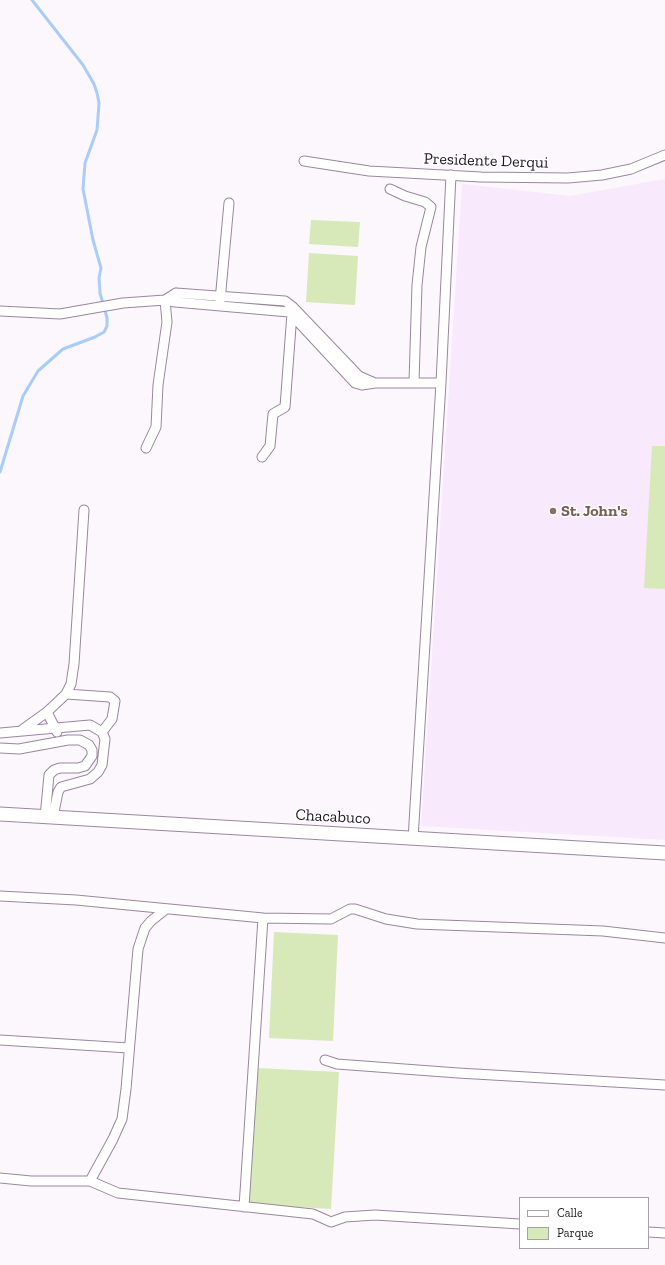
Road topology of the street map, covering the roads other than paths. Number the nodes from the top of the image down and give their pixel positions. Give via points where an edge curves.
1 (665, 154) edge
2 (304, 161) dead end
3 (451, 175) junction
4 (390, 189) dead end
5 (229, 203) dead end
6 (221, 296) junction
7 (165, 300) junction
8 (220, 306) junction
9 (0, 311) edge
10 (292, 311) junction
11 (414, 382) junction
12 (441, 383) junction
13 (146, 448) dead end
14 (262, 457) dead end
15 (84, 510) dead end
16 (66, 694) junction
17 (47, 712) junction
18 (56, 728) junction
19 (18, 731) junction
20 (102, 732) junction
21 (0, 733) edge
22 (60, 741) junction
23 (0, 748) edge
24 (13, 749) junction
25 (0, 814) edge
26 (49, 817) junction
27 (413, 839) junction
28 (665, 853) edge
29 (0, 896) edge
30 (166, 909) junction
31 (262, 918) junction
32 (665, 938) edge
33 (0, 1040) edge
34 (129, 1048) junction
35 (325, 1060) dead end
36 (665, 1085) edge
37 (0, 1178) edge
38 (90, 1181) junction
39 (244, 1207) junction
40 (519, 1224) edge
41 (649, 1232) edge
42 (665, 1233) edge

1 - 3 street, Presidente Derqui via 631,170 602,175 568,178
2 - 3 street, Presidente Derqui via 369,172
3 - 12 street
4 - 11 street via 425,202 431,207 420,254
5 - 6 street
6 - 7 street via 176,293
6 - 8 street
6 - 10 street via 285,301
7 - 8 street
7 - 9 street via 123,303 60,314
7 - 13 street via 166,322 156,427
8 - 10 street
10 - 11 street via 355,383 362,385
10 - 14 street via 285,407 273,414 270,446
11 - 12 street
12 - 27 street
15 - 16 street via 74,664 71,684
16 - 17 street
16 - 20 street via 110,697 115,701 112,719
17 - 18 street
17 - 19 street
18 - 19 street
18 - 20 street via 90,724
18 - 22 street
19 - 21 street
19 - 24 street
20 - 26 street via 105,739 102,765 98,772 90,779 61,788
22 - 24 street
22 - 26 street via 80,740 89,746 92,756 85,766 60,768 49,775
23 - 24 street
25 - 26 street, Chacabuco
26 - 27 street, Chacabuco
27 - 28 street, Chacabuco
29 - 30 street
30 - 31 street
30 - 34 street via 146,928 138,949
31 - 32 street via 331,918 355,909 386,919 417,924 603,931
31 - 39 street
33 - 34 street
34 - 38 street via 122,1119
35 - 36 street via 337,1064
37 - 38 street
38 - 39 street via 118,1193
39 - 40 street via 312,1214 331,1222 345,1217 375,1216
41 - 42 street

